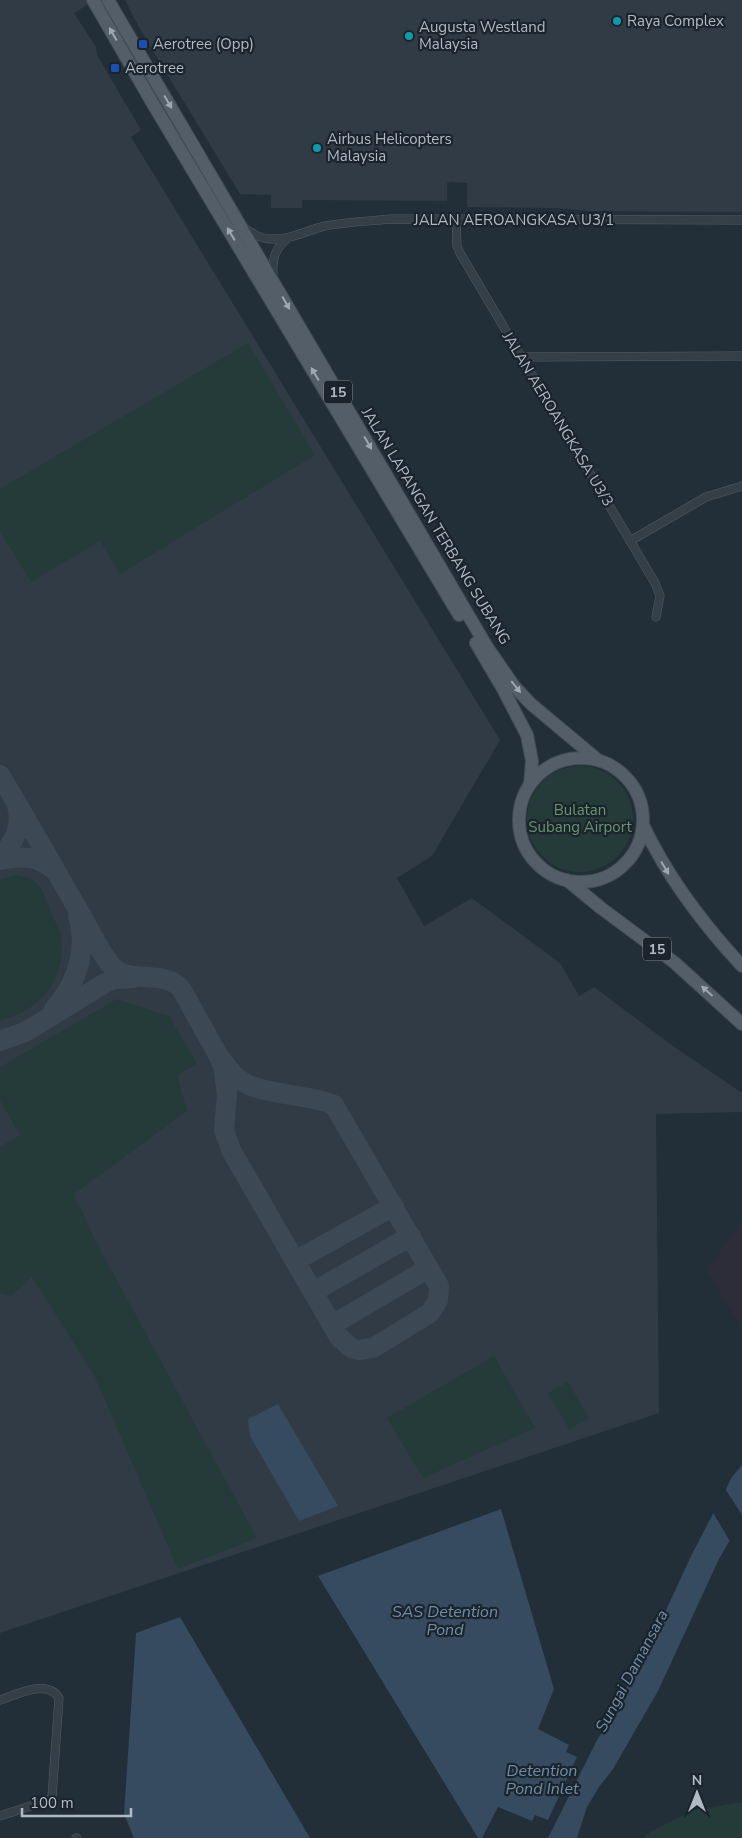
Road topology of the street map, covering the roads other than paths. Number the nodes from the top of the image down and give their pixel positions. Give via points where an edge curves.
1 (93, 0) edge
2 (108, 0) edge
3 (456, 220) junction
4 (742, 220) edge
5 (240, 224) junction
6 (288, 238) junction
7 (273, 281) junction
8 (742, 356) edge
9 (522, 357) junction
10 (742, 486) edge
11 (630, 541) junction
12 (656, 617) dead end
13 (598, 760) junction
14 (530, 784) junction
15 (643, 825) junction
16 (567, 880) junction
17 (742, 966) edge
18 (742, 1024) edge
19 (0, 1700) edge
20 (0, 1816) edge

14 -> 1 main road, JALAN LAPANGAN TERBANG SUBANG / 15 via 531,749 503,688
2 -> 5 main road, JALAN LAPANGAN TERBANG SUBANG / 15
3 - 4 street, JALAN AEROANGKASA U3/1
3 - 6 street, JALAN AEROANGKASA U3/1 via 349,222
3 - 9 street, JALAN AEROANGKASA U3/3 via 460,253
5 - 6 street, JALAN AEROANGKASA U3/1 via 260,237
5 - 7 main road, JALAN LAPANGAN TERBANG SUBANG / 15
6 - 7 street via 274,252
7 -> 13 main road, JALAN LAPANGAN TERBANG SUBANG / 15 via 487,647 531,704
8 - 9 street
9 - 11 street, JALAN AEROANGKASA U3/3
10 - 11 street via 706,497
11 - 12 street, JALAN AEROANGKASA U3/3 via 658,589
13 - 14 main road, 15 via 560,761 543,770
13 - 15 main road, 15 via 617,770 632,784 641,803
14 - 16 main road, 15 via 518,816 526,850 551,874
15 - 16 main road, 15 via 639,842 630,858 617,870 602,878
15 -> 17 main road, 15 via 667,872 695,913
18 -> 16 main road, 15 via 675,963
19 - 20 street via 36,1688 51,1690 58,1698 52,1796

